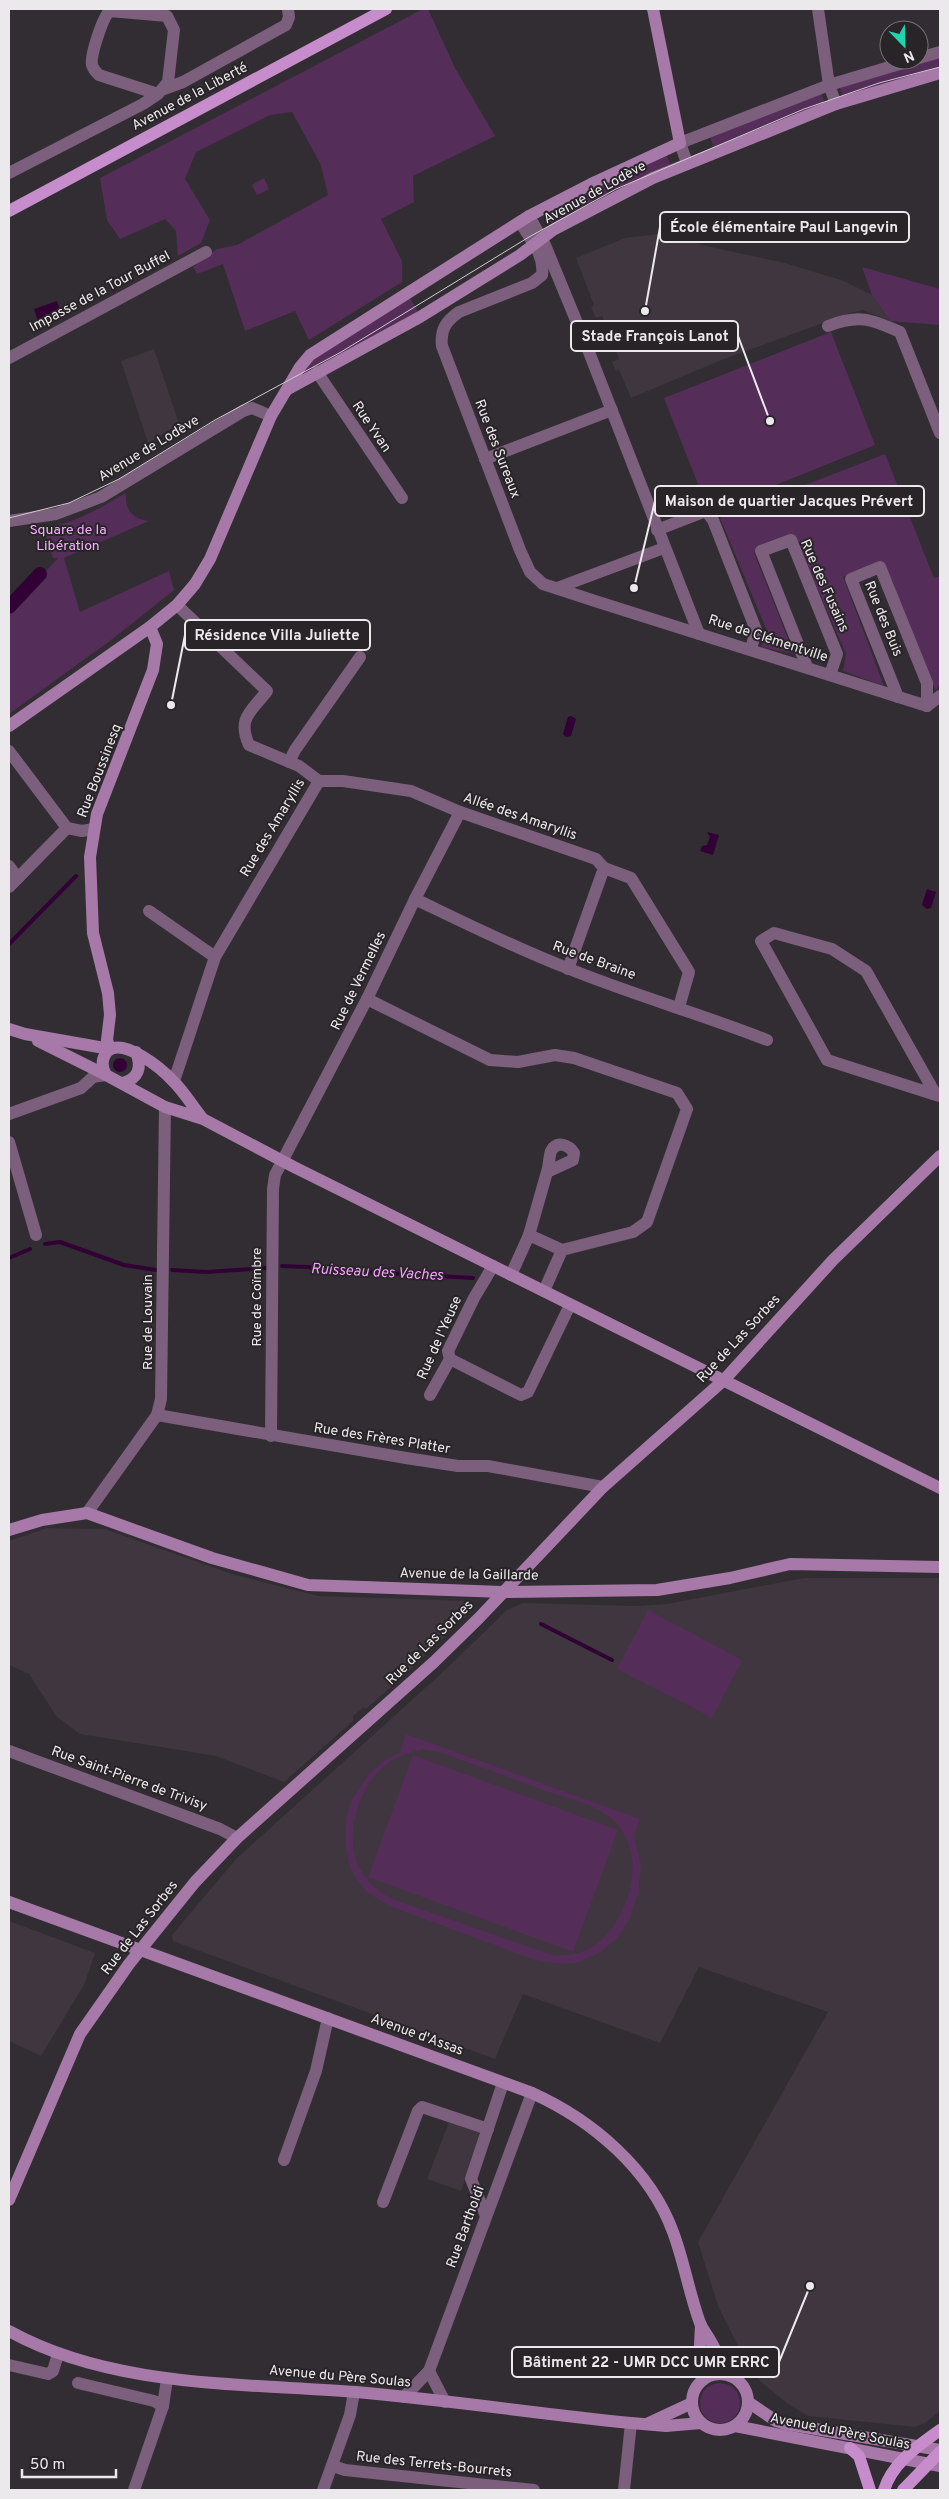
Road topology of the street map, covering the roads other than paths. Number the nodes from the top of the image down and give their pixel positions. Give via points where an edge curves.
1 (288, 9) edge
2 (386, 9) edge
3 (653, 9) edge
4 (818, 9) edge
5 (879, 70) edge
6 (940, 73) edge
7 (829, 85) junction
8 (161, 92) junction
9 (836, 104) junction
10 (680, 142) junction
11 (687, 163) junction
12 (9, 173) edge
13 (9, 211) edge
14 (525, 219) junction
15 (538, 243) junction
16 (206, 252) dead end
17 (828, 326) dead end
18 (9, 358) edge
19 (317, 372) junction
20 (288, 389) junction
21 (612, 410) junction
22 (271, 416) junction
23 (940, 433) edge
24 (485, 459) junction
25 (402, 498) dead end
26 (9, 521) edge
27 (657, 530) junction
28 (664, 548) junction
29 (557, 588) junction
30 (177, 605) junction
31 (150, 626) junction
32 (699, 634) junction
33 (751, 649) junction
34 (360, 657) dead end
35 (806, 667) junction
36 (830, 675) junction
37 (940, 696) edge
38 (898, 697) junction
39 (927, 706) junction
40 (9, 726) edge
41 (9, 751) edge
42 (289, 762) junction
43 (319, 782) junction
44 (460, 812) junction
45 (67, 828) junction
46 (94, 830) junction
47 (9, 866) edge
48 (604, 868) junction
49 (13, 882) edge
50 (415, 899) junction
51 (149, 910) dead end
52 (215, 957) junction
53 (568, 969) junction
54 (367, 999) junction
55 (679, 1007) junction
56 (9, 1029) edge
57 (25, 1034) junction
58 (767, 1040) dead end
59 (110, 1049) junction
60 (136, 1052) junction
61 (106, 1075) junction
62 (174, 1081) junction
63 (122, 1083) junction
64 (938, 1096) edge
65 (165, 1107) junction
66 (9, 1114) edge
67 (203, 1120) junction
68 (9, 1142) edge
69 (940, 1156) edge
70 (283, 1162) junction
71 (548, 1172) dead end
72 (36, 1235) dead end
73 (529, 1236) junction
74 (562, 1250) junction
75 (493, 1266) junction
76 (511, 1275) junction
77 (544, 1291) junction
78 (570, 1305) junction
79 (450, 1359) junction
80 (724, 1380) junction
81 (430, 1395) dead end
82 (157, 1415) junction
83 (271, 1436) junction
84 (603, 1487) junction
85 (940, 1488) edge
86 (87, 1514) junction
87 (9, 1530) edge
88 (940, 1567) edge
89 (503, 1592) junction
90 (9, 1751) edge
91 (237, 1838) junction
92 (9, 1902) edge
93 (142, 1950) junction
94 (328, 2018) junction
95 (503, 2082) junction
96 (532, 2093) junction
97 (488, 2129) junction
98 (284, 2160) dead end
99 (9, 2200) edge
100 (383, 2202) dead end
101 (486, 2216) junction
102 (701, 2325) junction
103 (9, 2331) edge
104 (9, 2342) edge
105 (35, 2345) junction
106 (58, 2354) junction
107 (9, 2365) edge
108 (429, 2371) junction
109 (730, 2376) junction
110 (167, 2379) junction
111 (703, 2380) junction
112 (78, 2383) dead end
113 (354, 2392) junction
114 (404, 2397) junction
115 (445, 2402) junction
116 (748, 2402) junction
117 (692, 2403) junction
118 (163, 2406) junction
119 (631, 2423) junction
120 (701, 2423) junction
121 (647, 2424) junction
122 (735, 2426) junction
123 (940, 2430) edge
124 (918, 2446) junction
125 (850, 2448) junction
126 (940, 2451) edge
127 (903, 2458) junction
128 (927, 2463) junction
129 (333, 2466) junction
130 (940, 2466) edge
131 (134, 2490) edge
132 (323, 2490) edge
133 (534, 2490) edge
134 (624, 2490) edge
135 (870, 2490) edge
136 (884, 2490) edge
137 (902, 2490) edge

1 - 8 street via 286,25
2 - 13 main road, Avenue de la Liberté
3 - 10 street
4 - 7 street
5 - 7 street, Avenue de Lodève
6 - 9 street, Avenue de Lodève
7 - 9 street
7 - 10 street, Avenue de Lodève
8 - 8 street via 168,82 174,30 170,20 167,16 115,11 106,14 92,62 95,71 99,75
8 - 12 street
9 - 11 street, Avenue de Lodève
10 - 11 street
10 - 14 street, Avenue de Lodève
11 - 15 street, Avenue de Lodève via 553,230
14 - 15 street, Rue des Sureaux
14 - 20 street, Avenue de Lodève via 310,355
15 - 19 street, Avenue de Lodève via 420,317
15 - 21 street, Rue de Clémentville
15 - 24 street, Rue des Sureaux via 542,275 532,283 459,312 443,328 442,346
16 - 18 street, Impasse de la Tour Buffel
17 - 23 street via 856,318 874,320 900,332
19 - 20 street, Avenue de Lodève
19 - 25 street, Rue Yvan
20 - 22 street, Avenue de Lodève
21 - 24 street
21 - 27 street, Rue de Clémentville
22 - 26 street, Avenue de Lodève via 254,408 243,411 100,496 56,514
22 - 30 street via 210,559
24 - 29 street, Rue des Sureaux via 530,572 543,584
27 - 28 street, Rue de Clémentville
27 - 33 street via 706,512 713,520 756,630
28 - 29 street
28 - 32 street, Rue de Clémentville
29 - 32 street, Rue des Sureaux
30 - 31 street
30 - 42 street, Rue des Amaryllis via 267,691 244,722 242,731 248,745
31 - 40 street
31 - 46 street, Rue Boussinesq via 157,644 153,670
32 - 33 street, Rue de Clémentville
33 - 35 street, Rue de Clémentville
34 - 42 street
35 - 36 street, Rue de Clémentville
35 - 36 street, Rue des Fusains via 761,551 791,540 837,654
36 - 38 street, Rue de Clémentville
37 - 39 street
38 - 39 street, Rue de Clémentville
38 - 39 street, Rue des Buis via 851,579 880,567 926,683
41 - 45 street
42 - 43 street, Rue des Amaryllis
43 - 44 street, Allée des Amaryllis via 343,781 411,791
43 - 52 street, Rue des Amaryllis
44 - 48 street, Allée des Amaryllis via 596,859
44 - 50 street, Rue de Vermelles
45 - 46 street
45 - 49 street
46 - 59 street, Rue Boussinesq via 90,857 90,905 95,945 108,993 107,1040
47 - 49 street
48 - 53 street
48 - 55 street, Allée des Amaryllis via 632,878 689,972
50 - 53 street, Rue de Braine
50 - 54 street, Rue de Vermelles
51 - 52 street
52 - 62 street, Rue des Amaryllis
53 - 55 street, Rue de Braine
54 - 70 street, Rue de Vermelles
54 - 74 street via 490,1060 518,1062 555,1055 574,1058 677,1093 687,1109 647,1222 634,1232
55 - 58 street, Rue de Braine
56 - 57 street
57 - 59 street
57 - 61 street
59 - 60 street via 123,1047
59 - 61 street via 102,1066
60 - 62 street
60 - 63 street via 140,1061 137,1074
61 - 63 street
61 - 66 street via 93,1077 81,1088
62 - 67 street
63 - 65 street
64 - 64 street via 827,1060 761,941 774,933 832,949 866,971
65 - 67 street
65 - 82 street, Rue de Louvain via 163,1384
67 - 70 street
68 - 72 street
69 - 80 street, Rue de Las Sorbes via 833,1260
70 - 75 street
70 - 83 street, Rue de Coïmbre via 275,1175 273,1189
71 - 73 street
73 - 74 street
73 - 76 street
74 - 77 street
75 - 76 street
75 - 79 street, Rue de l'Yeuse via 448,1351
76 - 77 street
77 - 78 street
78 - 79 street via 528,1392 521,1395
78 - 80 street
79 - 81 street, Rue de l'Yeuse
80 - 84 street, Rue de Las Sorbes
80 - 85 street
82 - 83 street, Rue des Frères Platter
82 - 86 street, Rue de Louvain
83 - 84 street, Rue des Frères Platter via 458,1466 488,1466
84 - 89 street, Rue de Las Sorbes
86 - 87 street, Avenue de la Gaillarde via 42,1520
86 - 89 street, Avenue de la Gaillarde via 212,1558 308,1585
88 - 89 street, Avenue de la Gaillarde via 790,1564 657,1590
89 - 91 street, Rue de Las Sorbes via 434,1662
90 - 91 street, Rue Saint-Pierre de Trivisy
91 - 93 street, Rue de Las Sorbes via 196,1882
92 - 93 street, Avenue d'Assas
93 - 94 street, Avenue d'Assas
93 - 99 street, Rue de Las Sorbes via 75,2044
94 - 95 street, Avenue d'Assas
94 - 98 street via 316,2071
95 - 96 street, Avenue d'Assas
95 - 97 street
96 - 101 street, Rue Bartholdi
96 - 102 street, Avenue d'Assas via 592,2129 628,2161 651,2190 673,2230
97 - 100 street via 422,2107
97 - 101 street via 471,2179
101 - 108 street, Rue Bartholdi
102 - 109 street, Avenue d'Assas via 718,2360
102 - 111 street, Avenue d'Assas
103 - 105 street, Avenue du Père Soulas
104 - 105 street, Avenue du Père Soulas
105 - 106 street, Avenue du Père Soulas
106 - 107 street via 53,2371 48,2374
106 - 110 street, Avenue du Père Soulas
108 - 114 street, Rue Bartholdi
108 - 115 street
109 - 111 street via 716,2374
109 - 116 street via 743,2386
110 - 113 street, Avenue du Père Soulas
110 - 118 street
111 - 117 street via 694,2390
112 - 118 street
113 - 114 street, Avenue du Père Soulas
113 - 129 street
114 - 115 street, Avenue du Père Soulas
115 - 119 street, Avenue du Père Soulas
116 - 122 street via 744,2416
116 - 124 street, Avenue du Père Soulas via 786,2424
117 - 120 street via 694,2414
117 - 121 street, Avenue du Père Soulas
118 - 131 street
119 - 121 street, Avenue du Père Soulas
119 - 134 street
120 - 121 street, Avenue du Père Soulas
120 - 122 street via 721,2430
122 - 125 street, Avenue du Père Soulas
123 - 124 main road
124 - 126 street, Avenue du Père Soulas
124 - 127 main road
125 - 127 street, Avenue du Père Soulas
125 - 135 main road via 859,2456
126 - 128 main road
127 - 128 street, Avenue du Père Soulas
127 - 136 main road via 888,2478
128 - 130 street, Avenue du Père Soulas
128 - 137 main road
129 - 132 street
129 - 133 street, Rue des Terrets-Bourrets via 345,2470

